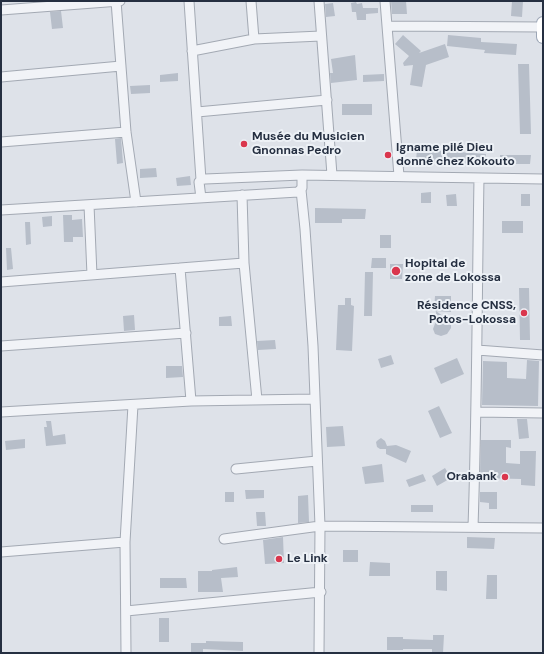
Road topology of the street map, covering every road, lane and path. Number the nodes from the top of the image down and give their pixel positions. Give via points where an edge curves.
1 (122, 1) edge
2 (189, 1) edge
3 (251, 1) edge
4 (318, 1) edge
5 (385, 1) edge
6 (116, 2) edge
7 (1, 10) edge
8 (543, 23) edge
9 (387, 26) junction
10 (543, 26) edge
11 (321, 36) junction
12 (543, 37) edge
13 (254, 39) junction
14 (192, 51) junction
15 (121, 66) junction
16 (1, 77) edge
17 (327, 100) junction
18 (197, 112) junction
19 (126, 132) junction
20 (1, 142) edge
21 (302, 175) junction
22 (332, 176) junction
23 (399, 176) junction
24 (479, 178) junction
25 (543, 179) edge
26 (201, 180) junction
27 (301, 190) junction
28 (242, 195) junction
29 (201, 198) junction
30 (136, 202) junction
31 (88, 205) junction
32 (1, 210) edge
33 (244, 263) junction
34 (180, 268) junction
35 (92, 275) junction
36 (1, 282) edge
37 (186, 333) junction
38 (1, 346) edge
39 (476, 350) junction
40 (543, 355) edge
41 (314, 399) junction
42 (257, 400) junction
43 (191, 401) junction
44 (133, 405) junction
45 (1, 412) edge
46 (477, 412) junction
47 (543, 413) edge
48 (317, 461) junction
49 (236, 469) dead end
50 (320, 526) junction
51 (473, 528) junction
52 (543, 528) edge
53 (224, 539) dead end
54 (125, 542) junction
55 (1, 552) edge
56 (320, 592) junction
57 (126, 611) junction
58 (126, 653) edge
59 (319, 653) edge

1 - 6 street
2 - 14 street
3 - 13 street
4 - 11 street
5 - 9 street
6 - 7 street
6 - 15 street
8 - 10 main road
9 - 10 street
9 - 23 street
10 - 12 main road
11 - 13 street
11 - 17 street
13 - 14 street
14 - 18 street
15 - 16 street
15 - 19 street
17 - 18 street
17 - 22 street
18 - 26 street
19 - 20 street
19 - 30 street
21 - 22 street
21 - 26 street
21 - 27 street
22 - 23 street
23 - 24 street
24 - 25 street
24 - 39 street
26 - 29 street
27 - 28 street
27 - 41 street via 313,346
28 - 29 street
28 - 33 street
29 - 30 street
30 - 31 street
31 - 32 street
31 - 35 street
33 - 34 street
33 - 42 street
34 - 35 street
34 - 37 street
35 - 36 street
37 - 38 street
37 - 43 street
39 - 40 street
39 - 46 street
41 - 42 street
41 - 48 street
42 - 43 street
43 - 44 street
44 - 45 street
44 - 54 street
46 - 47 street
46 - 51 street
48 - 49 street
48 - 50 street
50 - 51 street
50 - 53 street
50 - 56 street
51 - 52 street
54 - 55 street
54 - 57 street
56 - 57 street
56 - 59 street
57 - 58 street

